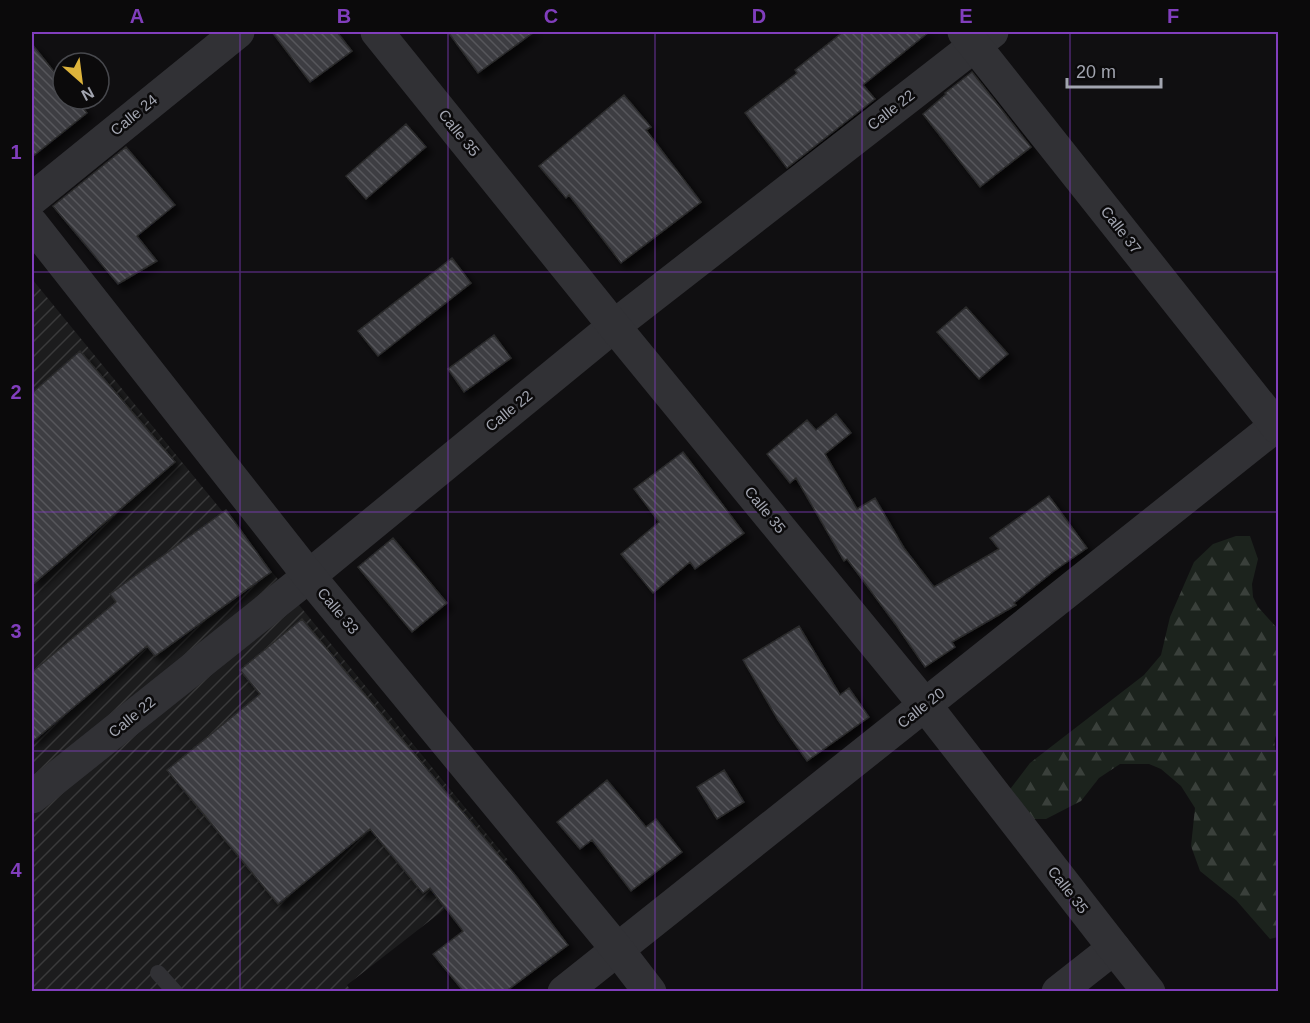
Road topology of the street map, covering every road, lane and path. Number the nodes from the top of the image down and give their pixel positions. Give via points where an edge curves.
1 (238, 32) edge
2 (377, 32) edge
3 (977, 36) edge
4 (32, 199) edge
5 (32, 224) edge
6 (614, 326) junction
7 (1278, 426) edge
8 (309, 576) junction
9 (925, 705) junction
10 (32, 797) edge
11 (1114, 948) junction
12 (617, 949) junction
13 (158, 973) dead end
14 (175, 992) edge
15 (564, 992) edge
16 (650, 992) edge
17 (1058, 992) edge
18 (1149, 992) edge

1 - 4 street, Calle 24
2 - 6 street, Calle 35
3 - 6 street, Calle 22
3 - 7 street, Calle 37
5 - 8 street, Calle 33
6 - 8 street, Calle 22
6 - 9 street, Calle 35
7 - 9 street, Calle 20
8 - 10 street, Calle 22
8 - 12 street, Calle 33
9 - 11 street, Calle 35
9 - 12 street, Calle 20
11 - 17 street
11 - 18 street, Calle 35
12 - 15 street, Calle 20
12 - 16 street, Calle 33
13 - 14 lane

